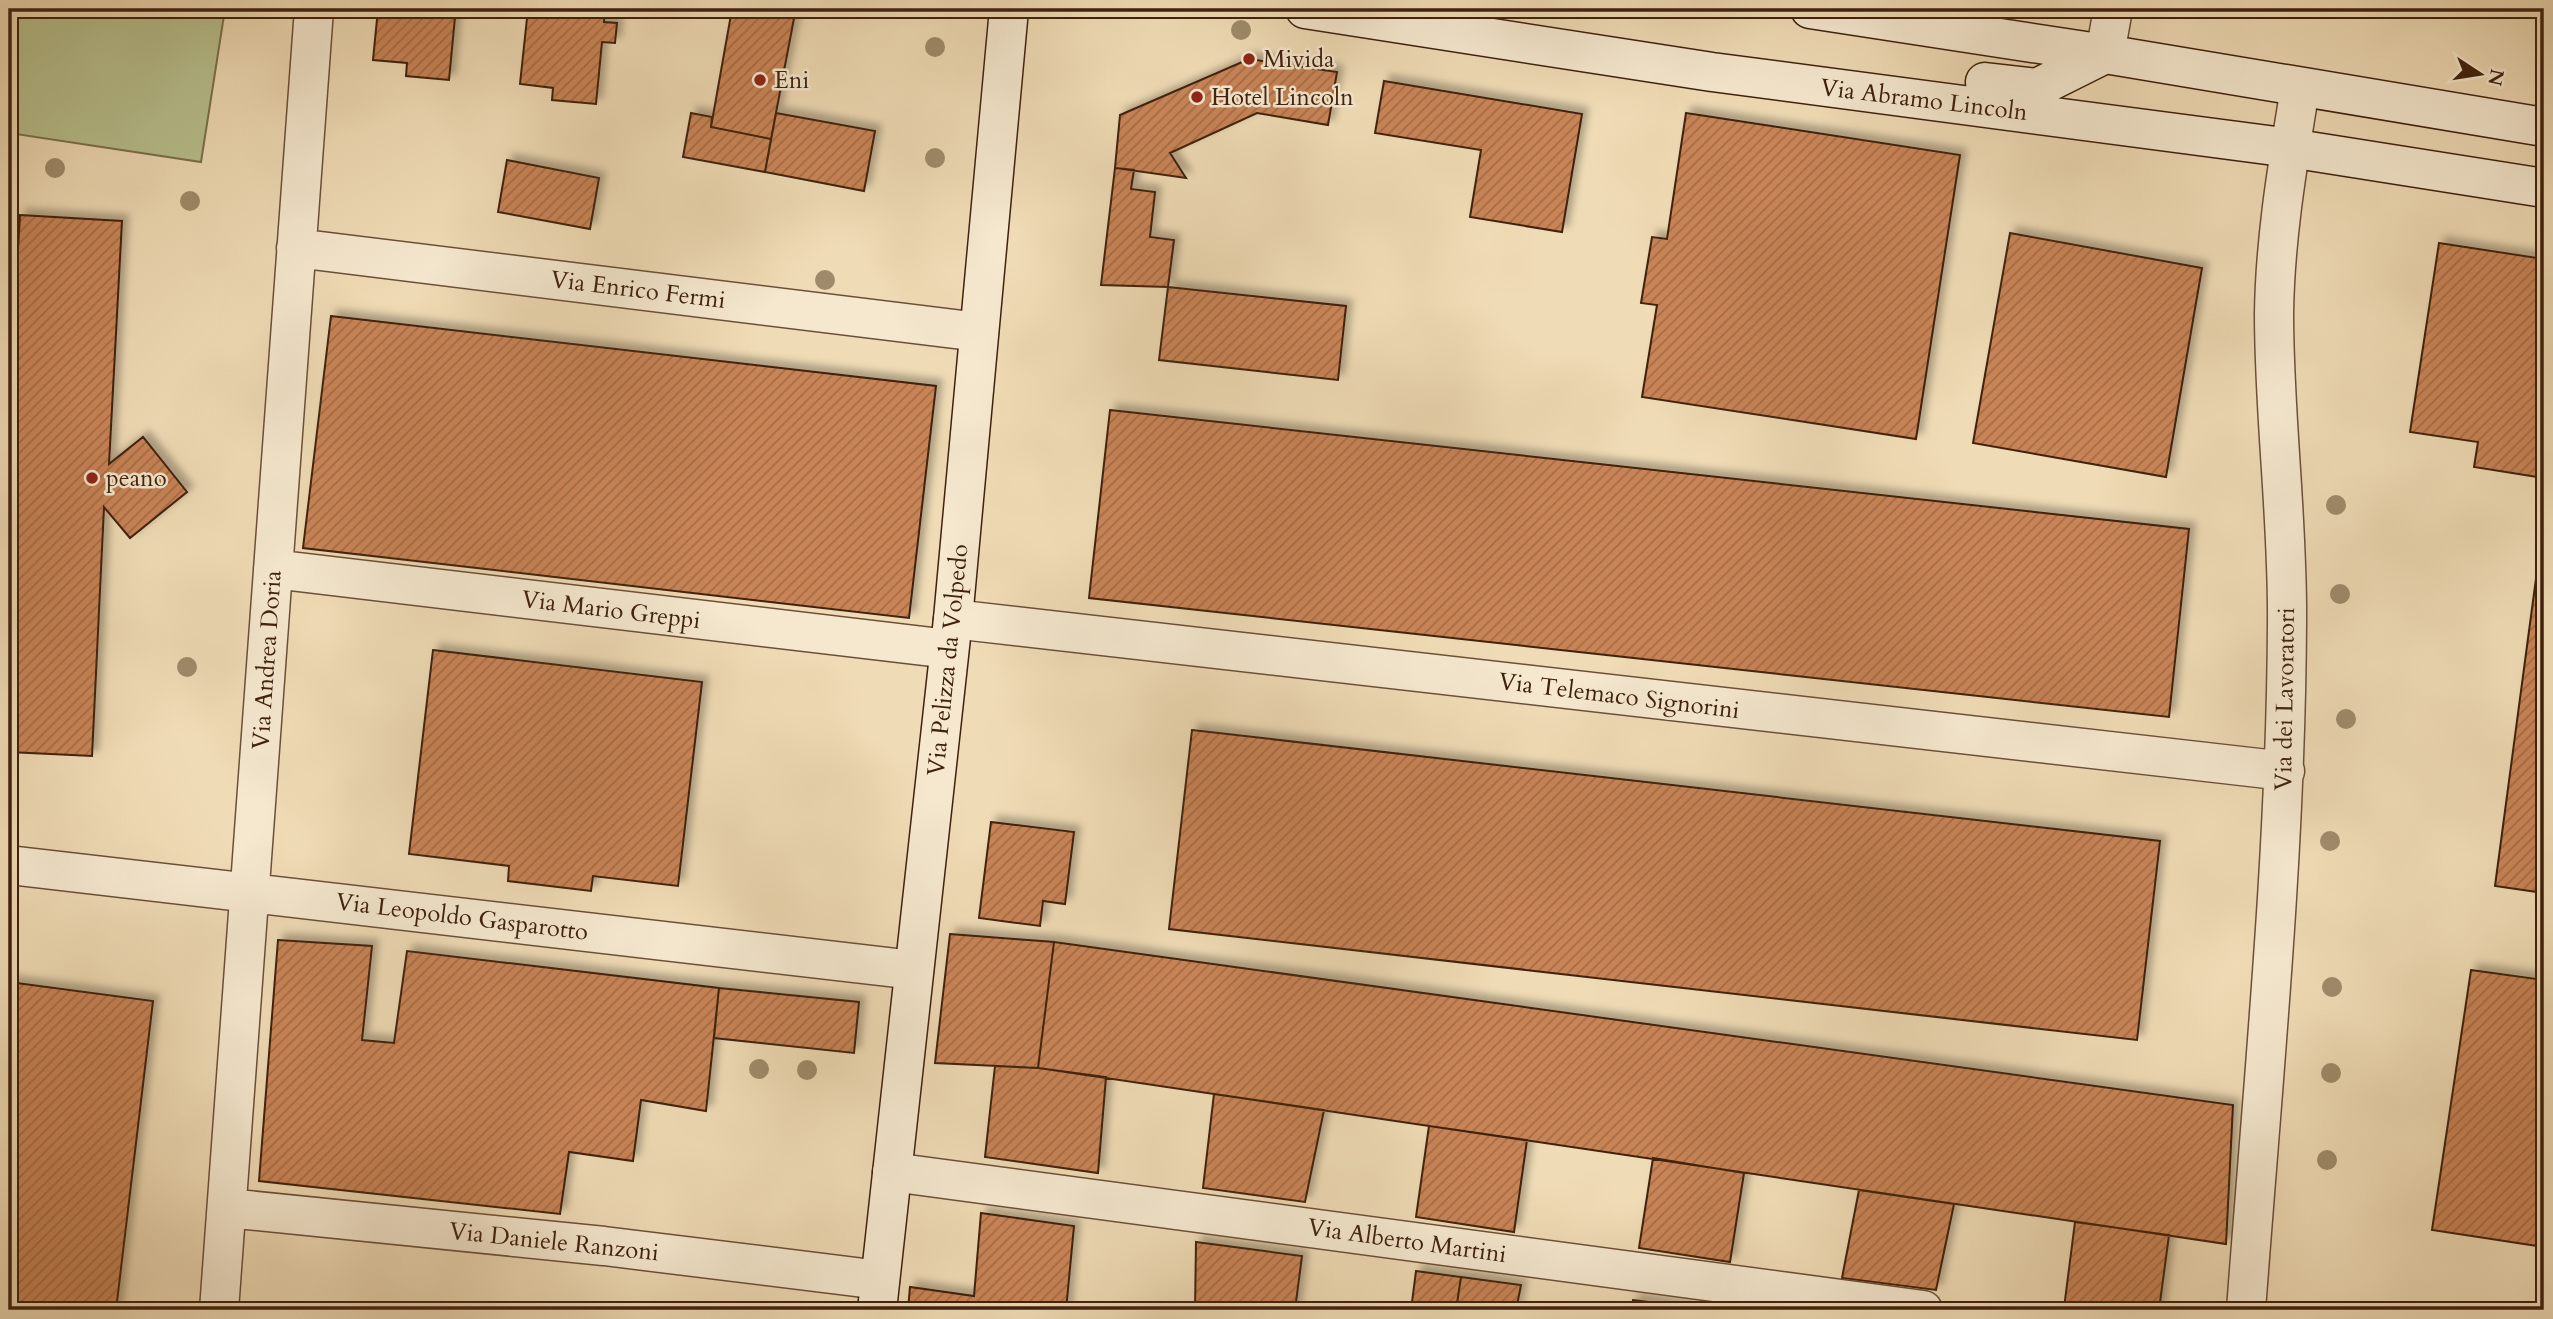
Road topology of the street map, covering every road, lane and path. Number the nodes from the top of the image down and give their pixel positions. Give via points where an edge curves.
1 (314, 9) edge
2 (1009, 9) edge
3 (1305, 9) edge
4 (1810, 9) edge
5 (2113, 9) edge
6 (2105, 54) junction
7 (2300, 88) junction
8 (1835, 89) junction
9 (2544, 127) edge
10 (2290, 148) junction
11 (2544, 188) edge
12 (296, 248) junction
13 (979, 332) junction
14 (273, 569) junction
15 (951, 634) junction
16 (2285, 771) junction
17 (9, 865) edge
18 (250, 892) junction
19 (914, 970) junction
20 (892, 1172) junction
21 (227, 1208) junction
22 (878, 1295) edge
23 (219, 1310) edge
24 (1923, 1310) edge
25 (2246, 1310) edge

1 - 12 street, Via Andrea Doria
2 - 13 street, Via Pelizza da Volpedo
3 - 8 street, Via Abramo Lincoln
4 - 6 street
5 - 6 street
6 - 7 street
6 - 8 street via 2037,88 1886,72
7 - 9 street
7 - 10 street, Via dei Lavoratori
8 - 10 street, Via Abramo Lincoln
10 - 11 street, Via Abramo Lincoln
10 - 16 street, Via dei Lavoratori via 2278,228 2274,314 2288,620
12 - 13 street, Via Enrico Fermi
12 - 14 street, Via Andrea Doria
13 - 15 street, Via Pelizza da Volpedo
14 - 15 street, Via Mario Greppi
14 - 18 street, Via Andrea Doria
15 - 16 street, Via Telemaco Signorini
15 - 19 street, Via Pelizza da Volpedo
16 - 25 street, Via dei Lavoratori
17 - 18 street, Via Leopoldo Gasparotto
18 - 19 street, Via Leopoldo Gasparotto
18 - 21 street, Via Andrea Doria
19 - 20 street, Via Pelizza da Volpedo
20 - 22 street, Via Pelizza da Volpedo
20 - 24 street, Via Alberto Martini
21 - 22 street, Via Daniele Ranzoni via 604,1246
21 - 23 street, Via Andrea Doria

